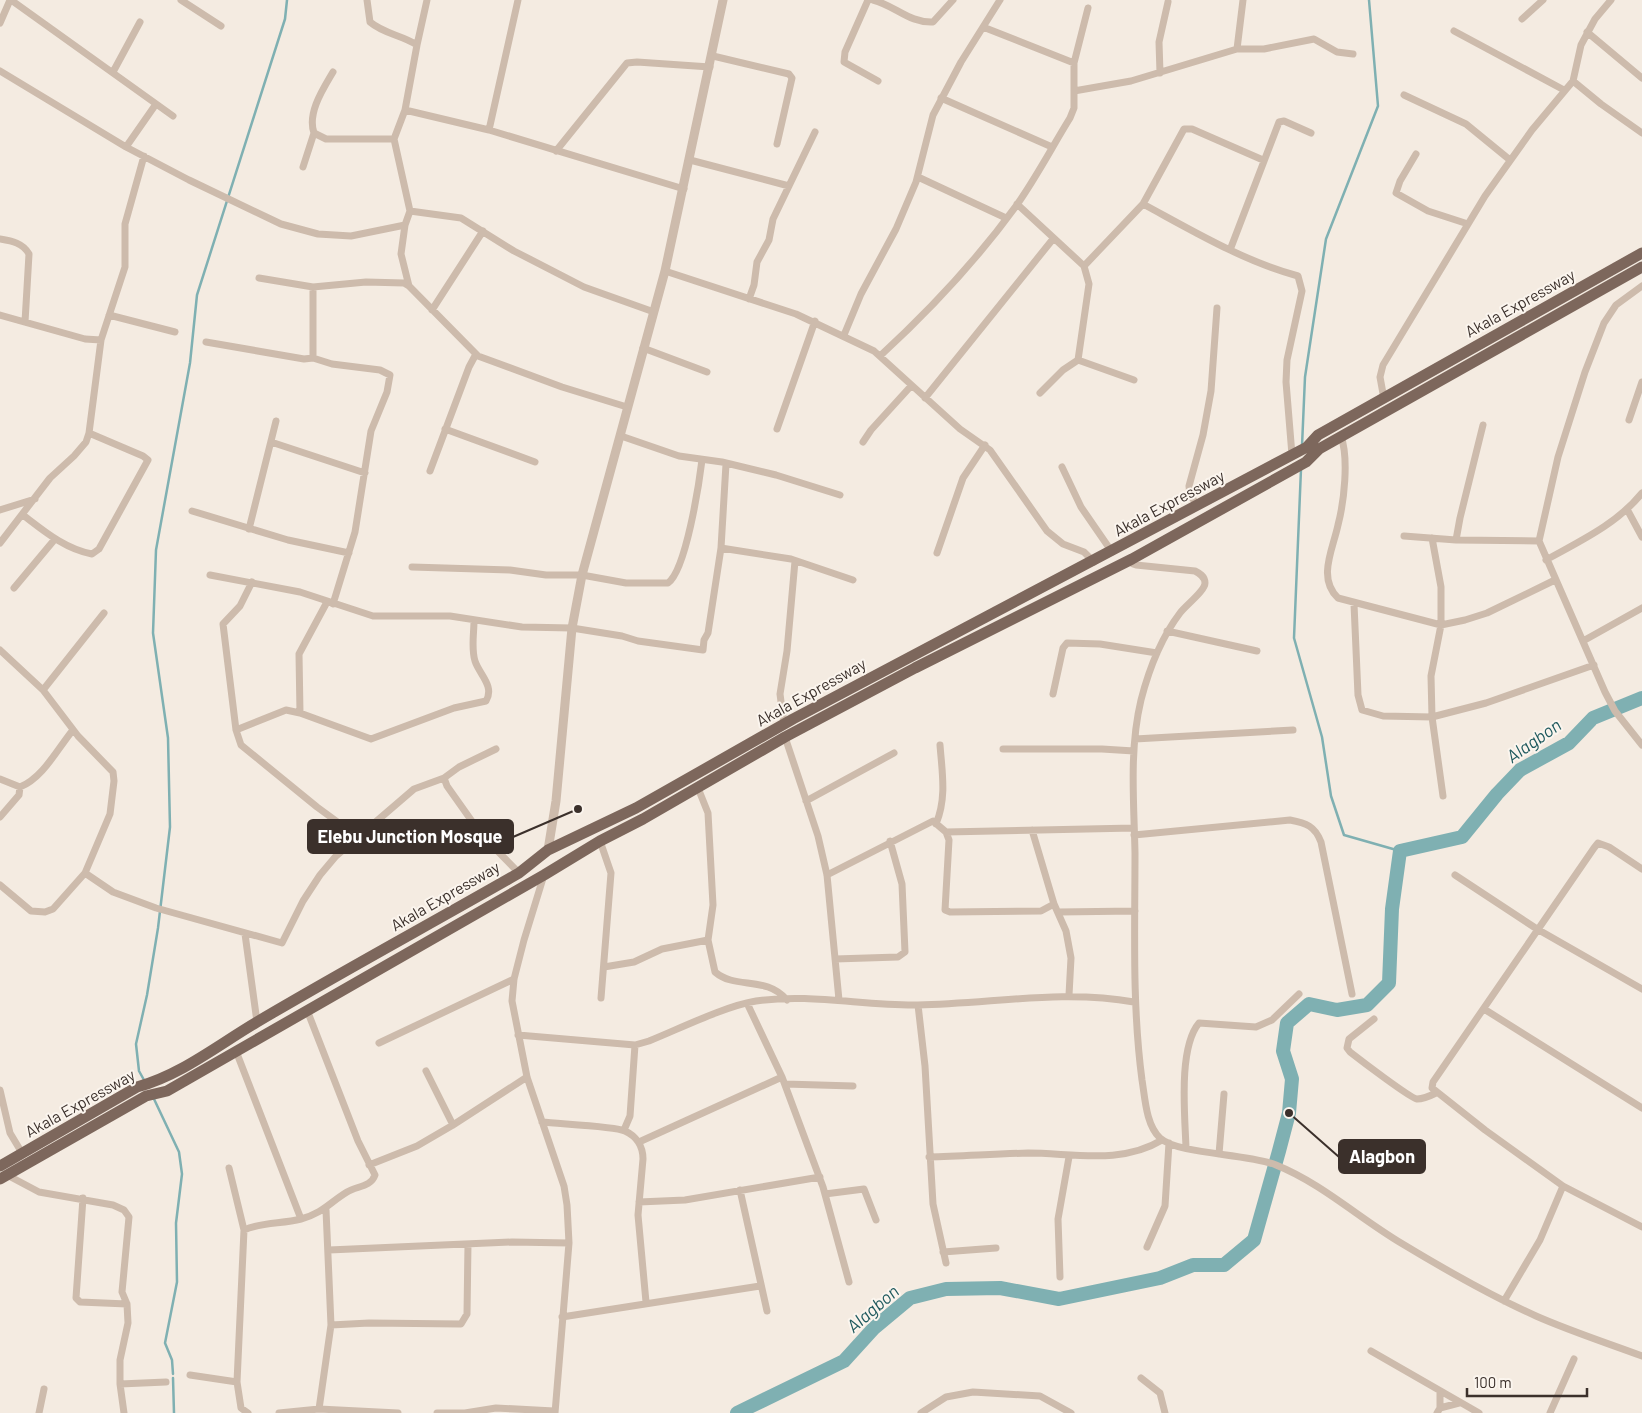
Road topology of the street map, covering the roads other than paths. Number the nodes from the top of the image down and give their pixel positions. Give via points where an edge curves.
1 (10, 0) edge
2 (181, 0) edge
3 (367, 0) edge
4 (427, 0) edge
5 (518, 0) edge
6 (723, 0) edge
7 (868, 0) edge
8 (873, 0) edge
9 (953, 0) edge
10 (1000, 0) edge
11 (1243, 0) edge
12 (1543, 0) edge
13 (1611, 0) edge
14 (1168, 2) dead end
15 (1088, 8) dead end
16 (1522, 20) dead end
17 (140, 22) dead end
18 (0, 23) edge
19 (220, 26) dead end
20 (983, 27) junction
21 (1454, 31) dead end
22 (1587, 32) junction
23 (417, 45) junction
24 (1237, 49) junction
25 (1353, 54) dead end
26 (713, 56) junction
27 (1074, 63) junction
28 (710, 67) junction
29 (0, 71) edge
30 (112, 72) junction
31 (332, 72) dead end
32 (1160, 73) junction
33 (1642, 78) edge
34 (878, 81) dead end
35 (1573, 81) junction
36 (1564, 90) junction
37 (1074, 91) junction
38 (1404, 95) dead end
39 (941, 98) junction
40 (156, 104) junction
41 (406, 110) junction
42 (173, 116) dead end
43 (489, 130) junction
44 (815, 132) dead end
45 (1311, 132) dead end
46 (314, 133) junction
47 (1642, 133) edge
48 (394, 139) junction
49 (777, 144) dead end
50 (126, 146) junction
51 (1052, 147) junction
52 (556, 151) junction
53 (1416, 154) dead end
54 (144, 156) junction
55 (690, 160) junction
56 (1263, 160) junction
57 (1510, 160) junction
58 (303, 166) dead end
59 (918, 177) junction
60 (789, 186) junction
61 (684, 189) junction
62 (1017, 204) junction
63 (1144, 204) junction
64 (410, 211) junction
65 (1006, 218) junction
66 (1468, 224) junction
67 (405, 225) junction
68 (483, 231) junction
69 (0, 239) edge
70 (1053, 239) junction
71 (1230, 250) junction
72 (1642, 253) edge
73 (1084, 266) junction
74 (1642, 267) edge
75 (665, 271) junction
76 (259, 278) dead end
77 (410, 286) junction
78 (1642, 286) edge
79 (313, 287) junction
80 (1580, 288) junction
81 (749, 299) junction
82 (1585, 300) junction
83 (1217, 308) dead end
84 (432, 310) junction
85 (654, 312) junction
86 (0, 315) edge
87 (109, 315) junction
88 (815, 321) junction
89 (25, 322) junction
90 (176, 332) dead end
91 (844, 335) junction
92 (101, 340) junction
93 (206, 342) dead end
94 (643, 348) junction
95 (476, 354) junction
96 (880, 356) junction
97 (313, 358) junction
98 (1078, 360) junction
99 (1434, 370) junction
100 (707, 372) dead end
101 (1134, 380) dead end
102 (1440, 382) junction
103 (1642, 382) edge
104 (911, 386) junction
105 (1040, 393) dead end
106 (925, 398) junction
107 (1384, 399) junction
108 (626, 407) junction
109 (276, 420) dead end
110 (1629, 420) dead end
111 (1483, 425) dead end
112 (445, 429) junction
113 (778, 429) dead end
114 (89, 433) junction
115 (621, 436) junction
116 (1341, 436) junction
117 (271, 442) junction
118 (863, 442) dead end
119 (984, 445) junction
120 (1292, 455) junction
121 (702, 460) junction
122 (535, 462) dead end
123 (726, 464) junction
124 (1062, 467) dead end
125 (430, 471) dead end
126 (365, 473) junction
127 (1642, 494) edge
128 (840, 495) dead end
129 (35, 499) junction
130 (1198, 506) junction
131 (0, 510) edge
132 (1628, 511) junction
133 (192, 512) dead end
134 (23, 515) junction
135 (249, 529) junction
136 (1404, 536) dead end
137 (1642, 537) edge
138 (1432, 538) junction
139 (55, 539) junction
140 (1456, 540) junction
141 (1539, 541) junction
142 (0, 543) edge
143 (722, 548) junction
144 (1112, 552) junction
145 (349, 553) junction
146 (937, 553) dead end
147 (1132, 559) junction
148 (1546, 560) junction
149 (795, 561) junction
150 (1094, 562) junction
151 (412, 567) dead end
152 (210, 575) dead end
153 (582, 575) junction
154 (853, 580) dead end
155 (1555, 580) junction
156 (252, 582) junction
157 (1051, 583) junction
158 (14, 588) dead end
159 (1056, 597) junction
160 (330, 603) junction
161 (1354, 604) junction
162 (1642, 608) edge
163 (104, 613) dead end
164 (474, 621) junction
165 (1441, 625) junction
166 (572, 628) junction
167 (1168, 631) junction
168 (1583, 641) junction
169 (0, 650) edge
170 (1257, 651) dead end
171 (1157, 653) junction
172 (1594, 665) junction
173 (43, 690) junction
174 (1053, 694) dead end
175 (300, 713) junction
176 (1432, 717) junction
177 (784, 724) junction
178 (73, 730) junction
179 (236, 730) junction
180 (1293, 730) dead end
181 (785, 737) junction
182 (1135, 739) junction
183 (940, 745) dead end
184 (1642, 745) edge
185 (496, 749) dead end
186 (1003, 750) dead end
187 (1134, 751) junction
188 (894, 753) dead end
189 (444, 778) junction
190 (0, 779) edge
191 (20, 787) junction
192 (698, 788) junction
193 (1444, 796) dead end
194 (806, 801) junction
195 (636, 808) junction
196 (0, 817) edge
197 (643, 819) junction
198 (936, 824) junction
199 (1032, 830) junction
200 (1134, 831) junction
201 (946, 832) junction
202 (358, 837) junction
203 (600, 841) junction
204 (890, 841) junction
205 (548, 850) junction
206 (1642, 869) edge
207 (85, 873) junction
208 (519, 873) junction
209 (827, 875) junction
210 (1455, 875) dead end
211 (544, 876) junction
212 (0, 885) edge
213 (1054, 904) junction
214 (1135, 911) junction
215 (1059, 912) junction
216 (1537, 929) junction
217 (244, 934) junction
218 (708, 940) junction
219 (835, 959) junction
220 (604, 967) junction
221 (514, 979) junction
222 (1642, 989) edge
223 (1299, 994) dead end
224 (1352, 994) dead end
225 (1069, 995) junction
226 (602, 998) dead end
227 (787, 1000) junction
228 (839, 1000) junction
229 (1134, 1002) junction
230 (747, 1003) junction
231 (918, 1005) junction
232 (1484, 1009) junction
233 (307, 1010) junction
234 (1374, 1019) dead end
235 (257, 1022) junction
236 (518, 1035) junction
237 (379, 1043) dead end
238 (635, 1045) junction
239 (236, 1050) junction
240 (426, 1071) dead end
241 (526, 1077) junction
242 (783, 1080) junction
243 (854, 1086) dead end
244 (0, 1090) edge
245 (1436, 1093) junction
246 (1224, 1094) dead end
247 (1642, 1108) edge
248 (542, 1122) junction
249 (453, 1125) junction
250 (624, 1130) junction
251 (1162, 1140) junction
252 (639, 1142) junction
253 (1169, 1143) junction
254 (1186, 1148) junction
255 (22, 1153) junction
256 (1219, 1154) junction
257 (928, 1157) junction
258 (1069, 1157) junction
259 (369, 1166) junction
260 (229, 1168) dead end
261 (2, 1174) edge
262 (820, 1177) junction
263 (1563, 1186) junction
264 (740, 1190) junction
265 (826, 1194) junction
266 (82, 1198) junction
267 (639, 1202) junction
268 (326, 1210) junction
269 (301, 1219) junction
270 (876, 1220) dead end
271 (1642, 1227) edge
272 (244, 1230) junction
273 (569, 1242) junction
274 (468, 1244) junction
275 (1147, 1247) dead end
276 (996, 1248) dead end
277 (329, 1250) junction
278 (943, 1252) junction
279 (946, 1263) dead end
280 (1060, 1277) dead end
281 (849, 1282) dead end
282 (760, 1286) junction
283 (1504, 1301) junction
284 (646, 1302) junction
285 (127, 1304) junction
286 (767, 1311) dead end
287 (562, 1316) junction
288 (331, 1325) junction
289 (1371, 1351) dead end
290 (1642, 1356) edge
291 (1574, 1359) dead end
292 (190, 1375) dead end
293 (1141, 1378) dead end
294 (166, 1382) dead end
295 (237, 1382) junction
296 (120, 1384) junction
297 (44, 1389) dead end
298 (1440, 1392) junction
299 (1459, 1403) junction
300 (319, 1409) junction
301 (1439, 1410) edge
302 (554, 1412) edge
303 (39, 1413) edge
304 (124, 1413) edge
305 (248, 1413) edge
306 (279, 1413) edge
307 (398, 1413) edge
308 (437, 1413) edge
309 (921, 1413) edge
310 (1071, 1413) edge
311 (1165, 1413) edge
312 (1480, 1413) edge
313 (1550, 1413) edge

1 - 18 street
1 - 30 street
2 - 19 street
3 - 23 street via 370,22
4 - 23 street
5 - 43 street
6 - 26 street
7 - 34 street via 845,52 844,62
8 - 9 street via 888,4 918,22 933,22
10 - 20 street
11 - 24 street
12 - 16 street
13 - 22 street
14 - 32 street via 1159,42
15 - 27 street
17 - 30 street
20 - 27 street
20 - 39 street
21 - 36 street
22 - 33 street
22 - 35 street
23 - 41 street
24 - 25 street via 1264,49 1314,39 1337,52
24 - 32 street
26 - 28 street
26 - 49 street via 789,74 792,78
27 - 37 street
28 - 52 street via 628,64
28 - 55 street
29 - 50 street
30 - 40 street
31 - 46 street via 320,91 312,128
32 - 37 street
35 - 36 street
35 - 47 street
36 - 57 street
37 - 51 street via 1074,108
38 - 57 street via 1466,124
39 - 51 street
39 - 59 street via 923,148
40 - 42 street
40 - 50 street
41 - 43 street
41 - 48 street
43 - 52 street
44 - 60 street
45 - 56 street via 1281,120
46 - 48 street via 326,139
46 - 58 street
48 - 64 street
50 - 54 street
51 - 62 street
52 - 61 street
53 - 66 street via 1396,193 1428,211
54 - 67 street via 281,224 318,234 351,236
54 - 87 street via 125,224 125,267
55 - 60 street
55 - 61 street
56 - 63 street via 1192,129 1184,129
56 - 71 street
57 - 66 street
59 - 65 street
59 - 91 street
60 - 81 street via 773,219 769,240 757,262
61 - 75 street
62 - 65 street
62 - 70 street
63 - 71 street
63 - 73 street
64 - 67 street
64 - 68 street via 461,218
65 - 96 street via 925,315
66 - 107 street via 1383,365 1380,377
67 - 77 street via 402,254
68 - 84 street
68 - 85 street via 584,287
69 - 89 street via 16,242 30,254
70 - 73 street
70 - 106 street
71 - 120 street via 1298,276 1300,280 1302,291 1287,360
72 - 80 main road, Akala Expressway
73 - 98 street via 1089,284
74 - 82 main road, Akala Expressway
75 - 81 street
75 - 85 street
76 - 79 street
77 - 79 street via 366,282
77 - 84 street
78 - 141 street via 1616,305 1604,324 1558,457
79 - 97 street
80 - 82 main road
80 - 99 main road, Akala Expressway
81 - 88 street
82 - 102 main road, Akala Expressway
83 - 130 street via 1211,391 1189,486 1190,495
84 - 95 street
85 - 94 street
86 - 89 street
87 - 90 street
87 - 92 street
88 - 91 street
88 - 113 street
89 - 92 street via 85,339
91 - 96 street
92 - 114 street
93 - 97 street
94 - 100 street
94 - 108 street
95 - 108 street via 488,361
95 - 112 street
96 - 104 street
97 - 126 street via 332,364 380,370 390,375 387,392 371,431
98 - 101 street
98 - 105 street
99 - 102 main road
99 - 107 main road, Akala Expressway
102 - 116 main road, Akala Expressway
103 - 110 street
104 - 106 street
104 - 118 street
106 - 119 street
107 - 120 main road, Akala Expressway via 1318,435 1307,447
108 - 115 street
109 - 117 street
111 - 140 street
112 - 122 street
112 - 125 street
114 - 129 street via 86,442 50,478
114 - 139 street via 148,460 99,549 92,554 86,553
115 - 121 street via 679,456
115 - 153 street
116 - 147 main road, Akala Expressway via 1319,449 1306,462
116 - 161 street via 1346,454 1344,484 1327,576 1333,594
117 - 126 street
117 - 135 street
119 - 146 street via 963,478
119 - 150 street via 1047,531 1062,544 1084,552
120 - 130 main road, Akala Expressway
121 - 123 street
121 - 153 street via 692,521 671,580 662,584 640,584
123 - 128 street via 776,475
123 - 143 street
124 - 144 street via 1081,507
126 - 145 street
127 - 132 street
129 - 131 street
129 - 134 street
130 - 144 main road, Akala Expressway
132 - 137 street
132 - 148 street
133 - 135 street
134 - 139 street
134 - 142 street
135 - 145 street
136 - 138 street
138 - 140 street
138 - 165 street via 1441,587
139 - 158 street
140 - 141 street
141 - 148 street
143 - 149 street
143 - 166 street via 703,650 638,642 622,636
144 - 150 main road, Akala Expressway
145 - 160 street
147 - 159 main road, Akala Expressway
147 - 167 street via 1136,565 1187,568 1204,578 1203,588 1187,603
148 - 155 street
149 - 154 street
149 - 177 street via 780,694
150 - 157 main road, Akala Expressway
151 - 153 street
152 - 156 street
153 - 166 street
155 - 165 street via 1486,613
155 - 168 street
156 - 160 street via 300,592
156 - 179 street via 240,606 223,624
157 - 159 main road
157 - 177 main road, Akala Expressway
159 - 181 main road, Akala Expressway
160 - 164 street via 374,616 432,615
160 - 175 street via 299,654
161 - 165 street
161 - 176 street via 1358,695 1362,710 1383,716
162 - 168 street
163 - 173 street
164 - 166 street via 522,627
164 - 175 street via 475,661 487,682 486,701 454,708 368,739
165 - 176 street via 1432,676
166 - 205 street via 556,801
167 - 170 street
167 - 171 street
168 - 172 street
169 - 173 street
171 - 174 street via 1100,644 1068,643 1063,648
171 - 182 street via 1144,691
172 - 176 street via 1486,703
172 - 184 street via 1615,711
173 - 178 street
175 - 179 street via 286,710
176 - 193 street
177 - 195 main road, Akala Expressway
178 - 191 street via 38,773
178 - 207 street via 113,772 114,781 110,814
179 - 202 street via 244,749
180 - 182 street
181 - 192 main road, Akala Expressway
181 - 194 street
182 - 187 street
183 - 198 street via 943,792
185 - 189 street
186 - 187 street
187 - 200 street
188 - 194 street
189 - 202 street via 414,789
189 - 208 street via 481,834
190 - 191 street
191 - 196 street via 19,795
192 - 197 main road, Akala Expressway
192 - 218 street via 708,813 710,836 713,905
194 - 209 street
195 - 197 main road
195 - 205 main road, Akala Expressway
197 - 203 main road, Akala Expressway
198 - 201 street
198 - 204 street via 931,821
199 - 200 street
199 - 201 street
199 - 213 street
200 - 214 street
200 - 224 street via 1290,820 1308,824 1317,831 1321,842
201 - 213 street via 949,840 945,910 1041,911
202 - 217 street via 320,875 284,941
203 - 211 main road, Akala Expressway
203 - 220 street via 611,873
204 - 209 street
204 - 219 street via 902,884 905,952 898,957
205 - 208 main road, Akala Expressway
206 - 216 street via 1609,847 1598,844
207 - 212 street via 53,909 45,912 31,911
207 - 217 street via 113,892
208 - 235 main road, Akala Expressway
209 - 219 street
210 - 216 street
211 - 221 street
211 - 233 main road, Akala Expressway
213 - 215 street
214 - 215 street
214 - 229 street
215 - 225 street via 1071,958
216 - 222 street
216 - 232 street
217 - 235 street
218 - 220 street via 662,949 634,962
218 - 227 street via 715,972 720,976 776,988
219 - 228 street
220 - 226 street
221 - 236 street via 512,1002
221 - 237 street
223 - 254 street via 1265,1024 1256,1027 1199,1023 1195,1028 1188,1048 1183,1113
225 - 229 street
225 - 231 street
227 - 228 street
227 - 230 street
228 - 231 street
229 - 251 street via 1150,1124
230 - 238 street
230 - 242 street
231 - 257 street via 925,1066
232 - 245 street via 1433,1082 1432,1088
232 - 247 street
233 - 239 main road, Akala Expressway
233 - 259 street
234 - 245 street via 1349,1039 1350,1052 1416,1099
235 - 255 main road, Akala Expressway via 156,1082 137,1087
236 - 238 street
236 - 241 street
238 - 250 street via 630,1116
239 - 261 main road, Akala Expressway via 167,1090 146,1096
239 - 269 street
240 - 249 street
241 - 248 street
241 - 249 street
242 - 243 street
242 - 252 street
242 - 262 street
244 - 255 street via 10,1133
245 - 263 street
246 - 256 street
248 - 250 street
248 - 273 street via 564,1186
249 - 259 street via 417,1146
250 - 252 street
251 - 253 street
251 - 258 street via 1141,1150
252 - 267 street via 643,1150
253 - 254 street
253 - 275 street via 1165,1206
254 - 256 street
255 - 261 main road, Akala Expressway
256 - 283 street via 1251,1157 1296,1174 1398,1242
257 - 258 street via 1028,1153
257 - 278 street
258 - 280 street via 1058,1219
259 - 268 street via 375,1175 369,1184 348,1191
260 - 272 street
261 - 266 street via 39,1192
262 - 264 street
262 - 265 street
263 - 271 street
263 - 283 street via 1540,1240
264 - 267 street via 685,1200
264 - 282 street
265 - 270 street via 864,1189
265 - 281 street
266 - 285 street via 113,1205 124,1210 129,1217 122,1292
266 - 285 street via 76,1298 80,1302
267 - 284 street via 638,1227
268 - 269 street
268 - 277 street
269 - 272 street
272 - 295 street
273 - 274 street
273 - 287 street
274 - 277 street
274 - 288 street via 467,1314 461,1324
276 - 278 street
277 - 288 street
278 - 279 street
282 - 284 street
282 - 286 street
283 - 290 street
284 - 287 street
285 - 296 street via 128,1323 120,1360
287 - 302 street
288 - 300 street
289 - 298 street
291 - 313 street
292 - 295 street
293 - 311 street via 1160,1393
294 - 296 street
295 - 305 street via 241,1408
296 - 304 street
297 - 303 street
298 - 299 street
298 - 301 street
299 - 301 street
299 - 312 street
300 - 306 street
300 - 307 street
302 - 308 street via 496,1408
309 - 310 street via 946,1398 967,1392 988,1392 1040,1396

